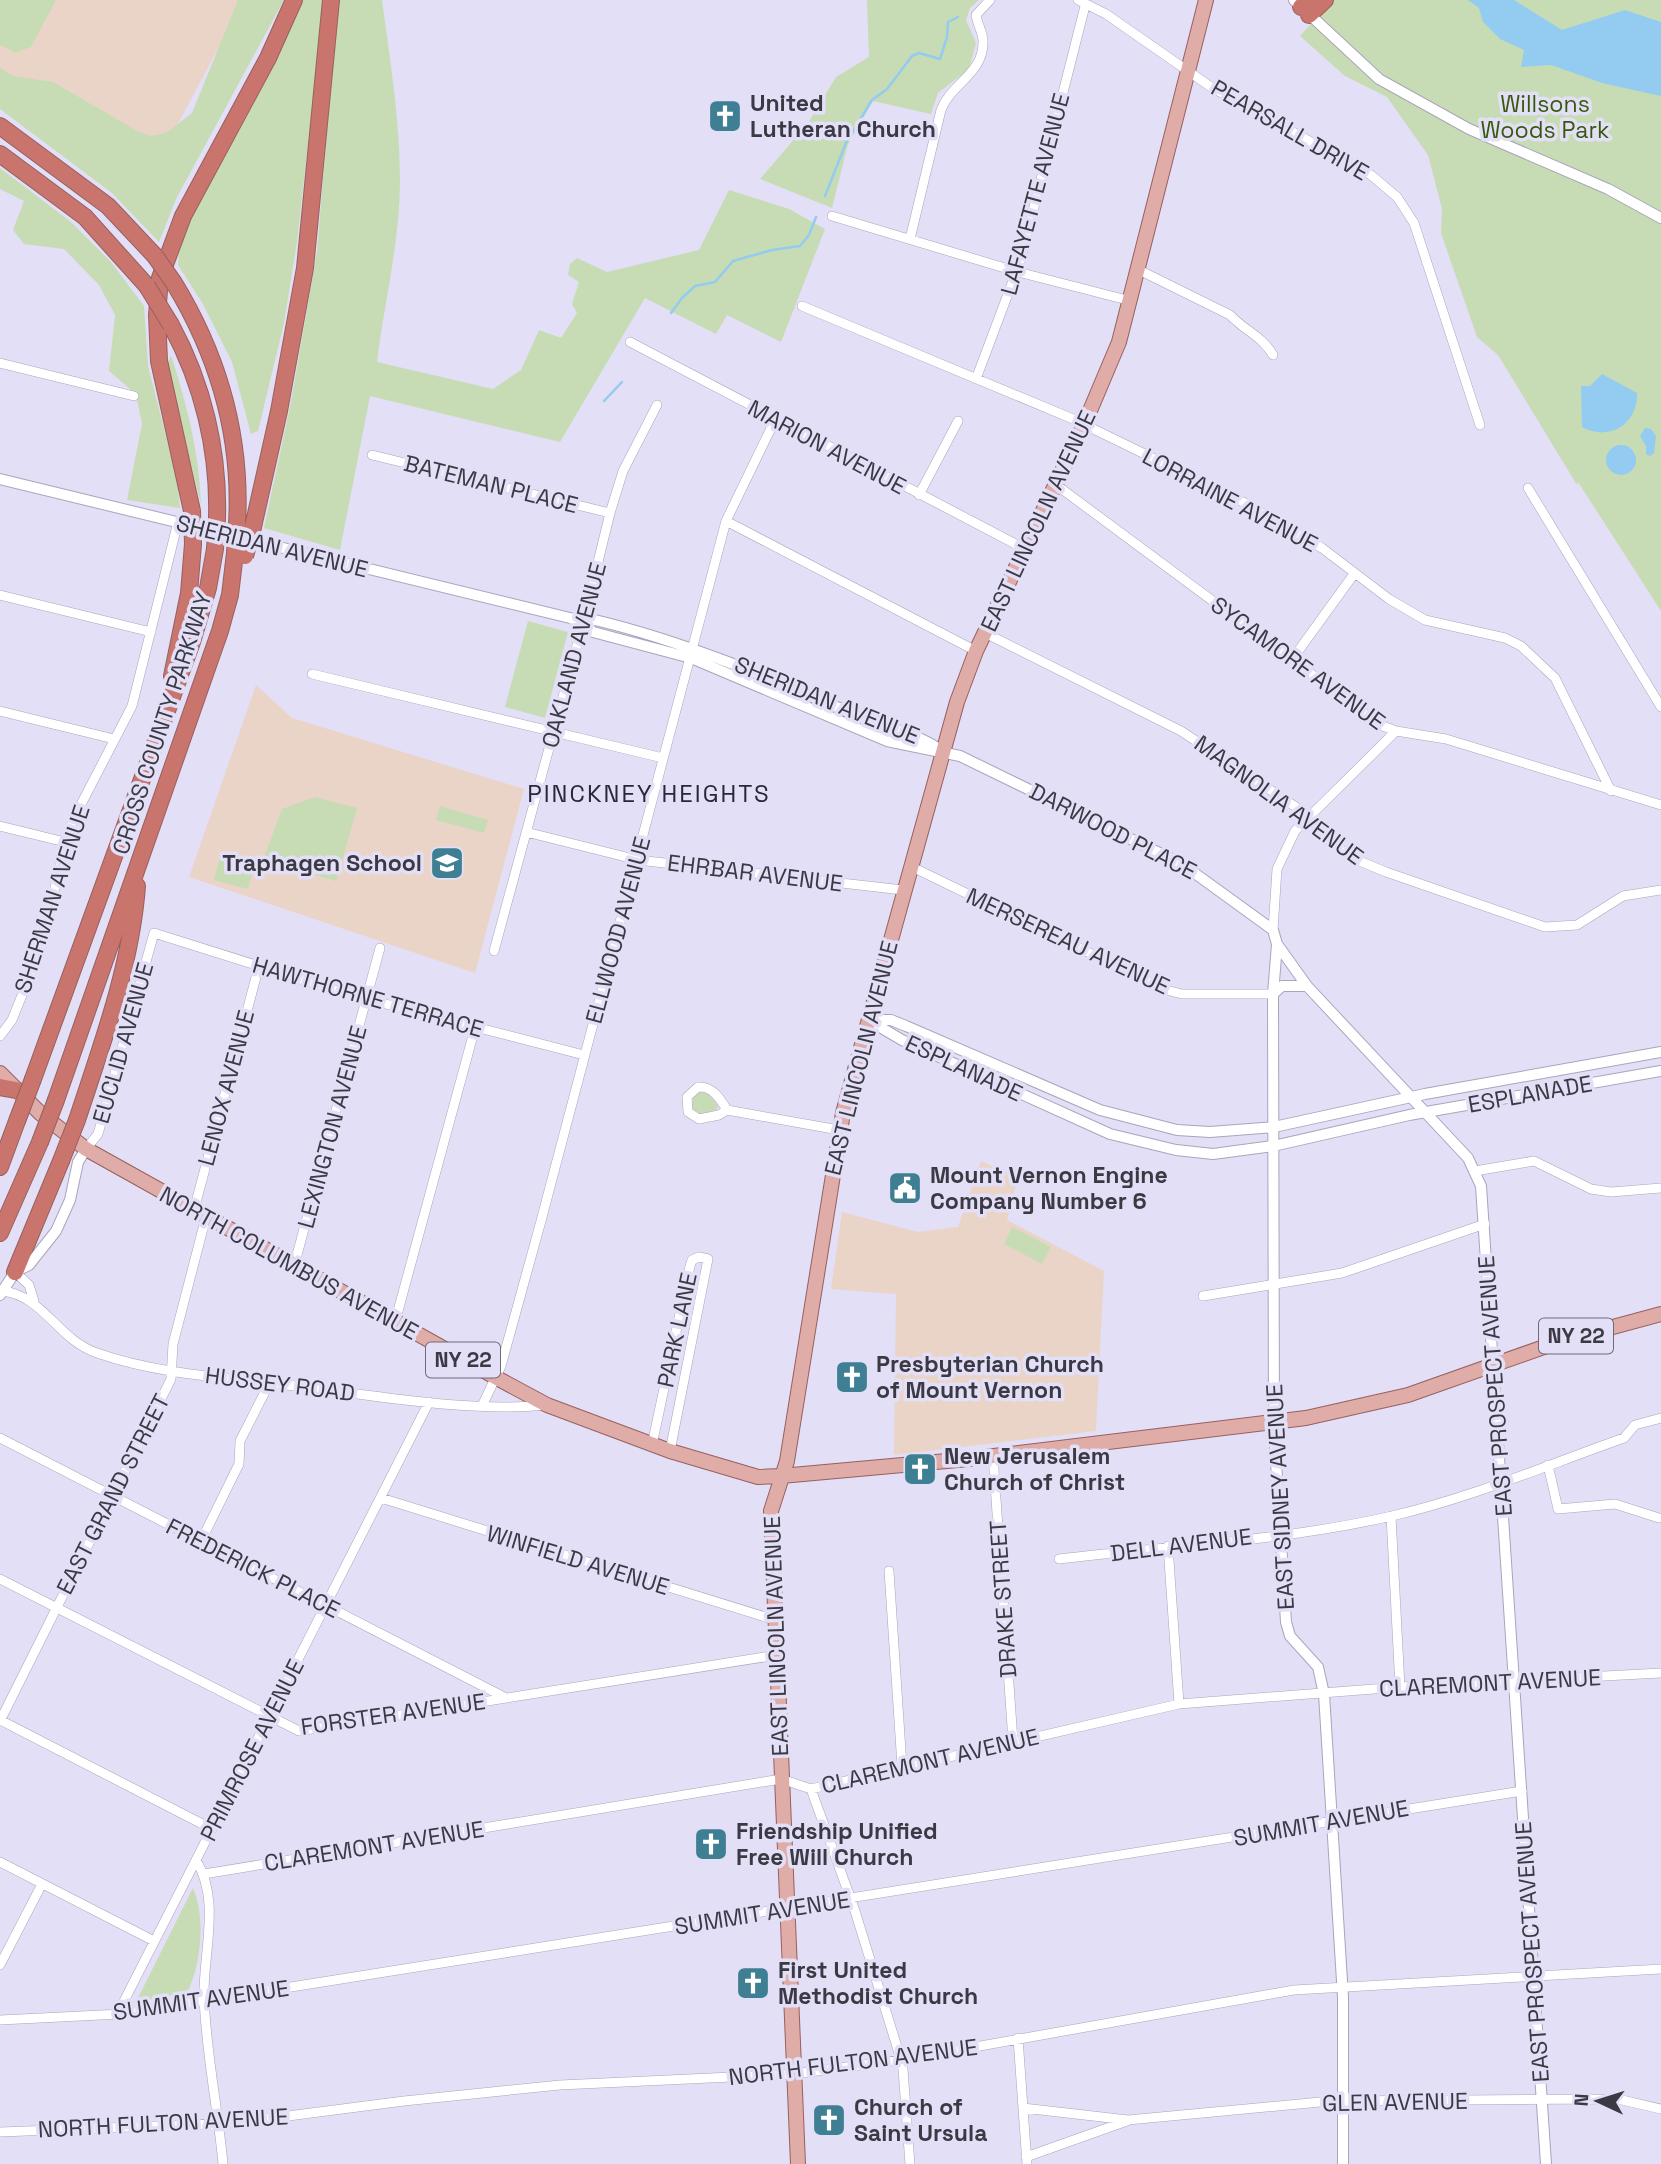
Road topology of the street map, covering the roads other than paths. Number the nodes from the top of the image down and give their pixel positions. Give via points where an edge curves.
1 (294, 0) edge
2 (331, 0) edge
3 (990, 0) edge
4 (1206, 0) edge
5 (1325, 0) edge
6 (1082, 3) edge
7 (1303, 6) edge
8 (1189, 69) junction
9 (0, 126) edge
10 (0, 153) edge
11 (832, 216) dead end
12 (1661, 218) edge
13 (910, 239) junction
14 (1139, 271) junction
15 (1017, 272) junction
16 (1131, 301) junction
17 (802, 306) dead end
18 (630, 342) dead end
19 (1273, 355) dead end
20 (0, 363) edge
21 (976, 379) junction
22 (134, 396) dead end
23 (657, 405) dead end
24 (775, 420) junction
25 (958, 421) dead end
26 (1084, 425) junction
27 (1480, 425) dead end
28 (372, 455) dead end
29 (0, 479) edge
30 (1055, 484) junction
31 (1528, 488) dead end
32 (919, 495) junction
33 (610, 513) junction
34 (178, 522) junction
35 (726, 522) junction
36 (245, 525) junction
37 (1025, 549) junction
38 (1354, 574) junction
39 (0, 595) edge
40 (583, 623) junction
41 (151, 632) junction
42 (985, 633) junction
43 (976, 651) junction
44 (692, 653) junction
45 (1290, 661) junction
46 (312, 674) dead end
47 (1661, 707) edge
48 (0, 711) edge
49 (165, 713) junction
50 (554, 730) junction
51 (1396, 731) junction
52 (114, 739) junction
53 (942, 751) junction
54 (663, 758) junction
55 (1611, 791) junction
56 (1661, 805) edge
57 (1308, 817) junction
58 (0, 826) edge
59 (526, 832) junction
60 (65, 842) junction
61 (638, 860) junction
62 (139, 863) junction
63 (910, 866) junction
64 (903, 890) junction
65 (1661, 890) edge
66 (1273, 930) junction
67 (154, 933) joint
68 (1277, 944) junction
69 (380, 948) dead end
70 (495, 951) dead end
71 (259, 966) junction
72 (1307, 986) junction
73 (1273, 994) junction
74 (367, 1000) junction
75 (868, 1020) junction
76 (475, 1028) junction
77 (0, 1036) edge
78 (1661, 1052) edge
79 (584, 1055) junction
80 (1661, 1071) edge
81 (0, 1073) edge
82 (8, 1088) edge
83 (1412, 1098) junction
84 (727, 1110) junction
85 (1426, 1112) junction
86 (1273, 1126) junction
87 (839, 1130) junction
88 (1273, 1146) junction
89 (86, 1149) junction
90 (0, 1167) edge
91 (1475, 1171) junction
92 (1661, 1188) edge
93 (200, 1213) junction
94 (1485, 1224) junction
95 (0, 1233) edge
96 (294, 1266) junction
97 (15, 1272) junction
98 (1274, 1286) junction
99 (1, 1293) edge
100 (1203, 1296) dead end
101 (34, 1301) junction
102 (1661, 1314) edge
103 (395, 1322) junction
104 (1494, 1366) junction
105 (171, 1370) junction
106 (495, 1377) junction
107 (270, 1382) junction
108 (429, 1402) junction
109 (483, 1404) junction
110 (547, 1405) junction
111 (1661, 1418) edge
112 (1273, 1422) junction
113 (0, 1438) edge
114 (652, 1445) junction
115 (670, 1451) junction
116 (993, 1456) junction
117 (1548, 1465) junction
118 (781, 1476) junction
119 (1502, 1483) junction
120 (114, 1498) junction
121 (381, 1498) junction
122 (1391, 1516) junction
123 (1658, 1518) dead end
124 (1279, 1534) junction
125 (201, 1541) junction
126 (1168, 1546) junction
127 (1059, 1559) dead end
128 (889, 1571) dead end
129 (0, 1579) edge
130 (326, 1606) junction
131 (57, 1608) junction
132 (775, 1620) junction
133 (777, 1655) junction
134 (1661, 1673) edge
135 (1515, 1682) junction
136 (1401, 1687) junction
137 (1324, 1693) junction
138 (506, 1698) junction
139 (1179, 1704) junction
140 (268, 1717) junction
141 (0, 1720) edge
142 (1013, 1741) junction
143 (902, 1766) junction
144 (781, 1779) junction
145 (811, 1789) junction
146 (1521, 1791) junction
147 (1332, 1821) junction
148 (212, 1829) junction
149 (195, 1860) junction
150 (0, 1862) edge
151 (204, 1874) junction
152 (42, 1884) junction
153 (851, 1899) junction
154 (786, 1909) junction
155 (154, 1941) junction
156 (0, 1965) edge
157 (1661, 1969) edge
158 (1534, 1977) junction
159 (1342, 1988) junction
160 (204, 2000) junction
161 (121, 2014) junction
162 (0, 2020) edge
163 (1018, 2038) junction
164 (900, 2059) junction
165 (794, 2074) junction
166 (1542, 2100) junction
167 (1343, 2101) junction
168 (1023, 2108) junction
169 (1661, 2109) edge
170 (1128, 2120) junction
171 (220, 2124) junction
172 (0, 2132) edge
173 (1026, 2161) edge
174 (223, 2164) edge
175 (798, 2164) edge
176 (910, 2164) edge
177 (1343, 2164) edge
178 (1546, 2164) edge

1 - 49 highway, bridge via 268,58 183,215 160,278 159,362 192,511 193,544 189,593
2 - 36 highway via 305,268 279,411
3 - 13 street via 976,15 984,41 975,72 951,92 941,110
4 - 8 main road, EAST LINCOLN AVENUE
5 - 7 highway
6 - 8 street, PEARSALL DRIVE
6 - 15 street, LAFAYETTE AVENUE
7 - 12 street via 1368,71 1423,105
8 - 14 main road, EAST LINCOLN AVENUE
8 - 27 street, PEARSALL DRIVE via 1211,87 1352,163 1406,209
9 - 36 highway, CROSS COUNTY PARKWAY, bridge via 108,206 174,283 204,340 226,399
10 - 49 highway, CROSS COUNTY PARKWAY, bridge via 91,223 147,286 186,356 204,408 214,462 215,549 198,625
11 - 13 street
13 - 15 street
14 - 16 main road, EAST LINCOLN AVENUE
14 - 19 street via 1230,315 1263,339
15 - 16 street
15 - 21 street, LAFAYETTE AVENUE
16 - 26 main road, EAST LINCOLN AVENUE via 1109,369
17 - 21 street, LORRAINE AVENUE
18 - 24 street, MARION AVENUE
20 - 22 street
21 - 26 street, LORRAINE AVENUE
23 - 33 street, OAKLAND AVENUE via 623,471
24 - 32 street, MARION AVENUE
24 - 35 street, ELLWOOD AVENUE
25 - 32 street
26 - 30 main road, EAST LINCOLN AVENUE
26 - 38 street, LORRAINE AVENUE via 1245,503 1322,548
28 - 33 street, BATEMAN PLACE
29 - 34 street, SHERIDAN AVENUE
30 - 37 main road, EAST LINCOLN AVENUE
30 - 45 street, SYCAMORE AVENUE
31 - 47 street
32 - 37 street, MARION AVENUE
33 - 40 street, OAKLAND AVENUE
34 - 40 street, SHERIDAN AVENUE
34 - 41 street, SHERMAN AVENUE
35 - 43 street
35 - 44 street, ELLWOOD AVENUE
36 - 62 highway, CROSS COUNTY PARKWAY, bridge via 225,614
37 - 42 main road, EAST LINCOLN AVENUE
38 - 45 street
38 - 55 street, LORRAINE AVENUE via 1425,620 1504,638 1533,654 1555,678
39 - 41 street
40 - 44 street, SHERIDAN AVENUE via 593,632
40 - 50 street, OAKLAND AVENUE
41 - 52 street, SHERMAN AVENUE via 132,706
42 - 43 main road, EAST LINCOLN AVENUE
42 - 57 street, MAGNOLIA AVENUE via 1181,731
43 - 53 main road, EAST LINCOLN AVENUE
44 - 53 street, SHERIDAN AVENUE via 887,741
44 - 54 street, ELLWOOD AVENUE
45 - 51 street, SYCAMORE AVENUE via 1380,725
46 - 50 street
48 - 52 street
49 - 90 highway, CROSS COUNTY PARKWAY, bridge
50 - 54 street
50 - 59 street, OAKLAND AVENUE
51 - 55 street, SYCAMORE AVENUE via 1446,740
51 - 57 street, EAST PROSPECT AVENUE
52 - 60 street, SHERMAN AVENUE
53 - 63 main road, EAST LINCOLN AVENUE
53 - 66 street, DARWOOD PLACE via 1027,787 1182,864
54 - 61 street, ELLWOOD AVENUE
55 - 56 street
57 - 65 street, MAGNOLIA AVENUE via 1352,858 1545,927 1577,925 1623,896
57 - 66 street, EAST PROSPECT AVENUE via 1295,831 1278,869
58 - 60 street
59 - 61 street, EHRBAR AVENUE
59 - 70 street, OAKLAND AVENUE
60 - 77 street, SHERMAN AVENUE via 43,943 12,1020
61 - 64 street, EHRBAR AVENUE
61 - 79 street, ELLWOOD AVENUE
62 - 95 highway, CROSS COUNTY PARKWAY, bridge via 56,1100
62 - 97 highway, bridge via 134,922 101,1045 61,1161
63 - 64 main road, EAST LINCOLN AVENUE
63 - 73 street, MERSEREAU AVENUE via 1166,990
64 - 75 main road, EAST LINCOLN AVENUE
66 - 68 street, EAST PROSPECT AVENUE
67 - 71 street, HAWTHORNE TERRACE
67 - 89 street, EUCLID AVENUE via 98,1134
68 - 72 street, EAST PROSPECT AVENUE
68 - 73 street, EAST SIDNEY AVENUE
69 - 74 street, LEXINGTON AVENUE
71 - 74 street, HAWTHORNE TERRACE
71 - 93 street, LENOX AVENUE
72 - 73 street via 1282,986
72 - 83 street, EAST PROSPECT AVENUE
73 - 86 street, EAST SIDNEY AVENUE
74 - 76 street, HAWTHORNE TERRACE
74 - 96 street, LEXINGTON AVENUE
75 - 86 street, ESPLANADE via 891,1020 1125,1118 1210,1132
75 - 87 main road, EAST LINCOLN AVENUE
75 - 88 street, ESPLANADE via 1062,1114 1133,1141 1213,1154
76 - 79 street, HAWTHORNE TERRACE
76 - 103 street
78 - 83 street, ESPLANADE
79 - 106 street, ELLWOOD AVENUE
80 - 85 street, ESPLANADE
81 - 82 main road, NORTH COLUMBUS AVENUE / NY 22
82 - 89 main road, NORTH COLUMBUS AVENUE / NY 22
83 - 85 street, EAST PROSPECT AVENUE
83 - 86 street, ESPLANADE
84 - 84 street via 705,1086 687,1097 688,1112 699,1119
84 - 87 street
85 - 88 street, ESPLANADE
85 - 91 street, EAST PROSPECT AVENUE
86 - 88 street, EAST SIDNEY AVENUE
87 - 118 main road, EAST LINCOLN AVENUE
88 - 98 street, EAST SIDNEY AVENUE
89 - 93 main road, NORTH COLUMBUS AVENUE / NY 22
89 - 97 street via 56,1231 29,1265
91 - 92 street via 1534,1161 1591,1189
91 - 94 street, EAST PROSPECT AVENUE
93 - 96 main road, NORTH COLUMBUS AVENUE / NY 22
93 - 105 street, EAST GRAND STREET
94 - 98 street via 1354,1269
94 - 104 street, EAST PROSPECT AVENUE
96 - 103 main road, NORTH COLUMBUS AVENUE / NY 22
97 - 99 street
97 - 101 street, HUSSEY ROAD via 29,1285
98 - 100 street
98 - 112 street, EAST SIDNEY AVENUE
99 - 101 street via 18,1293
101 - 105 street, HUSSEY ROAD via 61,1331 87,1349
102 - 104 main road, NORTH COLUMBUS AVENUE / NY 22 via 1561,1341
103 - 106 main road, NORTH COLUMBUS AVENUE / NY 22
104 - 112 main road, NORTH COLUMBUS AVENUE / NY 22 via 1382,1402
104 - 119 street, EAST PROSPECT AVENUE
105 - 107 street, HUSSEY ROAD
105 - 120 street, EAST GRAND STREET via 162,1401
106 - 109 street, ELLWOOD AVENUE
106 - 110 main road, NORTH COLUMBUS AVENUE / NY 22
107 - 108 street, HUSSEY ROAD
107 - 125 street via 240,1441 239,1464
108 - 109 street, HUSSEY ROAD
108 - 121 street, PRIMROSE AVENUE
109 - 110 street, HUSSEY ROAD
110 - 114 main road, NORTH COLUMBUS AVENUE / NY 22
111 - 117 street, DELL AVENUE via 1635,1425 1624,1438
112 - 116 main road, NORTH COLUMBUS AVENUE / NY 22
112 - 124 street, EAST SIDNEY AVENUE
113 - 120 street, FREDERICK PLACE
114 - 115 main road, NORTH COLUMBUS AVENUE / NY 22
114 - 115 street, PARK LANE via 692,1260 704,1258
115 - 118 main road, NORTH COLUMBUS AVENUE / NY 22 via 758,1477
116 - 118 main road, NORTH COLUMBUS AVENUE / NY 22
116 - 142 street, DRAKE STREET
117 - 119 street, DELL AVENUE
117 - 123 street via 1558,1509 1615,1504
118 - 132 main road, EAST LINCOLN AVENUE via 771,1511
119 - 122 street, DELL AVENUE
119 - 135 street, EAST PROSPECT AVENUE
120 - 125 street, FREDERICK PLACE
120 - 131 street, EAST GRAND STREET
121 - 130 street, PRIMROSE AVENUE
121 - 132 street, WINFIELD AVENUE
122 - 124 street, DELL AVENUE
122 - 136 street
124 - 126 street, DELL AVENUE
124 - 137 street, EAST SIDNEY AVENUE via 1290,1636 1318,1667
125 - 130 street, FREDERICK PLACE
126 - 127 street, DELL AVENUE
126 - 139 street
128 - 143 street
129 - 131 street, FORSTER AVENUE
130 - 138 street, FREDERICK PLACE
130 - 140 street, PRIMROSE AVENUE
131 - 140 street, FORSTER AVENUE
131 - 141 street, EAST GRAND STREET
132 - 133 main road, EAST LINCOLN AVENUE
133 - 138 street, FORSTER AVENUE
133 - 144 main road, EAST LINCOLN AVENUE
134 - 135 street, CLAREMONT AVENUE
135 - 136 street, CLAREMONT AVENUE
135 - 146 street, EAST PROSPECT AVENUE
136 - 137 street, CLAREMONT AVENUE
137 - 139 street, CLAREMONT AVENUE
137 - 147 street, EAST SIDNEY AVENUE
138 - 140 street, FORSTER AVENUE via 299,1731
139 - 142 street, CLAREMONT AVENUE
140 - 148 street, PRIMROSE AVENUE
141 - 148 street
142 - 143 street, CLAREMONT AVENUE
143 - 145 street, CLAREMONT AVENUE
144 - 145 street, CLAREMONT AVENUE
144 - 151 street, CLAREMONT AVENUE
144 - 154 main road, EAST LINCOLN AVENUE
145 - 153 street
146 - 147 street, SUMMIT AVENUE
146 - 158 street, EAST PROSPECT AVENUE
147 - 153 street, SUMMIT AVENUE
147 - 159 street, EAST SIDNEY AVENUE
148 - 149 street, PRIMROSE AVENUE
149 - 151 street, PRIMROSE AVENUE
149 - 155 street
150 - 152 street
151 - 160 street, PRIMROSE AVENUE via 210,1930
152 - 155 street
152 - 156 street
153 - 154 street, SUMMIT AVENUE
153 - 164 street
154 - 160 street, SUMMIT AVENUE
154 - 165 main road, EAST LINCOLN AVENUE
155 - 161 street
157 - 158 street, NORTH FULTON AVENUE
158 - 159 street, NORTH FULTON AVENUE
158 - 166 street, EAST PROSPECT AVENUE
159 - 163 street, NORTH FULTON AVENUE via 1294,1990
159 - 167 street, EAST SIDNEY AVENUE
160 - 161 street, SUMMIT AVENUE
160 - 171 street, PRIMROSE AVENUE
161 - 162 street, SUMMIT AVENUE
163 - 164 street, NORTH FULTON AVENUE
163 - 168 street
164 - 165 street, NORTH FULTON AVENUE
164 - 176 street
165 - 171 street, NORTH FULTON AVENUE via 560,2085
165 - 175 main road, EAST LINCOLN AVENUE
166 - 167 street, GLEN AVENUE
166 - 169 street, GLEN AVENUE via 1622,2100
166 - 178 street, EAST PROSPECT AVENUE
167 - 170 street, GLEN AVENUE
167 - 177 street, EAST SIDNEY AVENUE
168 - 170 street, GLEN AVENUE
168 - 173 street
170 - 173 street, GLEN AVENUE
171 - 172 street, NORTH FULTON AVENUE
171 - 174 street, PRIMROSE AVENUE

